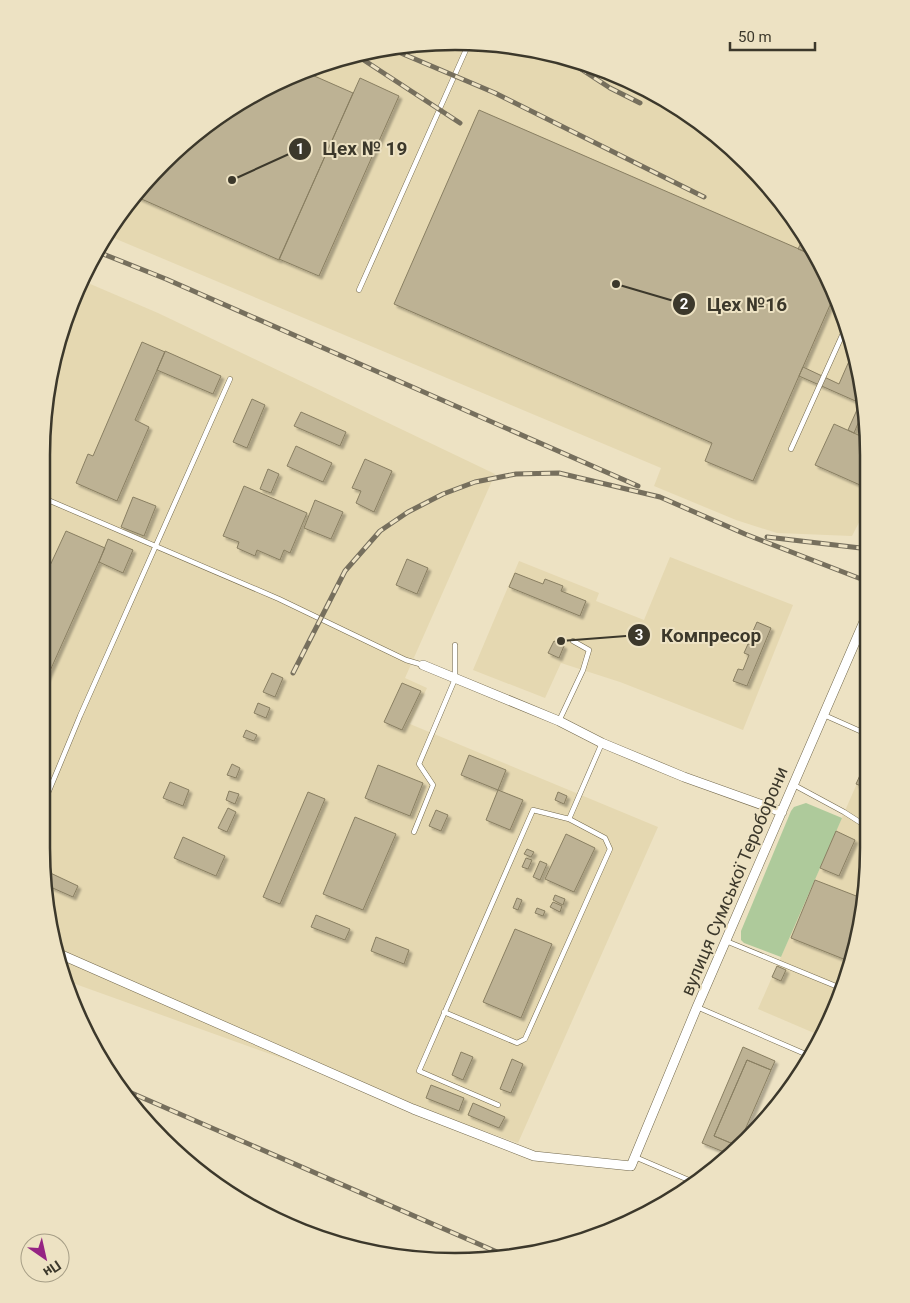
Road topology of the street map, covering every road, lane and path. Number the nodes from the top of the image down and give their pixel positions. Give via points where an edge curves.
1 (466, 50) edge
2 (359, 290) dead end
3 (842, 335) edge
4 (230, 379) dead end
5 (791, 449) dead end
6 (50, 501) edge
7 (156, 547) junction
8 (860, 636) edge
9 (573, 641) dead end
10 (455, 645) dead end
11 (422, 665) joint
12 (455, 679) junction
13 (824, 715) junction
14 (559, 720) junction
15 (860, 731) edge
16 (602, 743) junction
17 (794, 784) junction
18 (50, 788) edge
19 (782, 812) junction
20 (569, 820) junction
21 (860, 823) edge
22 (414, 832) dead end
23 (726, 941) junction
24 (65, 956) edge
25 (836, 986) edge
26 (697, 1007) junction
27 (444, 1012) junction
28 (804, 1054) edge
29 (498, 1105) dead end
30 (635, 1156) junction
31 (688, 1179) edge

1 - 2 lane
3 - 5 lane
4 - 7 lane
6 - 7 lane
7 - 11 lane
7 - 18 lane
8 - 13 street, вулиця Сумської Тероборони
9 - 14 lane via 589,650 584,670
10 - 12 lane
11 - 12 street
12 - 14 street
12 - 22 lane via 418,764 432,785
13 - 15 lane
13 - 17 street, вулиця Сумської Тероборони
14 - 16 street
16 - 19 street
16 - 20 lane
17 - 19 street, вулиця Сумської Тероборони
17 - 21 lane
19 - 23 street, вулиця Сумської Тероборони
20 - 27 lane via 533,810
20 - 27 lane via 605,838 610,849 525,1039 517,1043
23 - 25 lane
23 - 26 street, вулиця Сумської Тероборони
24 - 30 street, вулиця Сумської Тероборони via 414,1109 534,1156 631,1166
26 - 28 lane
26 - 30 street, вулиця Сумської Тероборони
27 - 29 lane via 419,1071
30 - 31 lane

